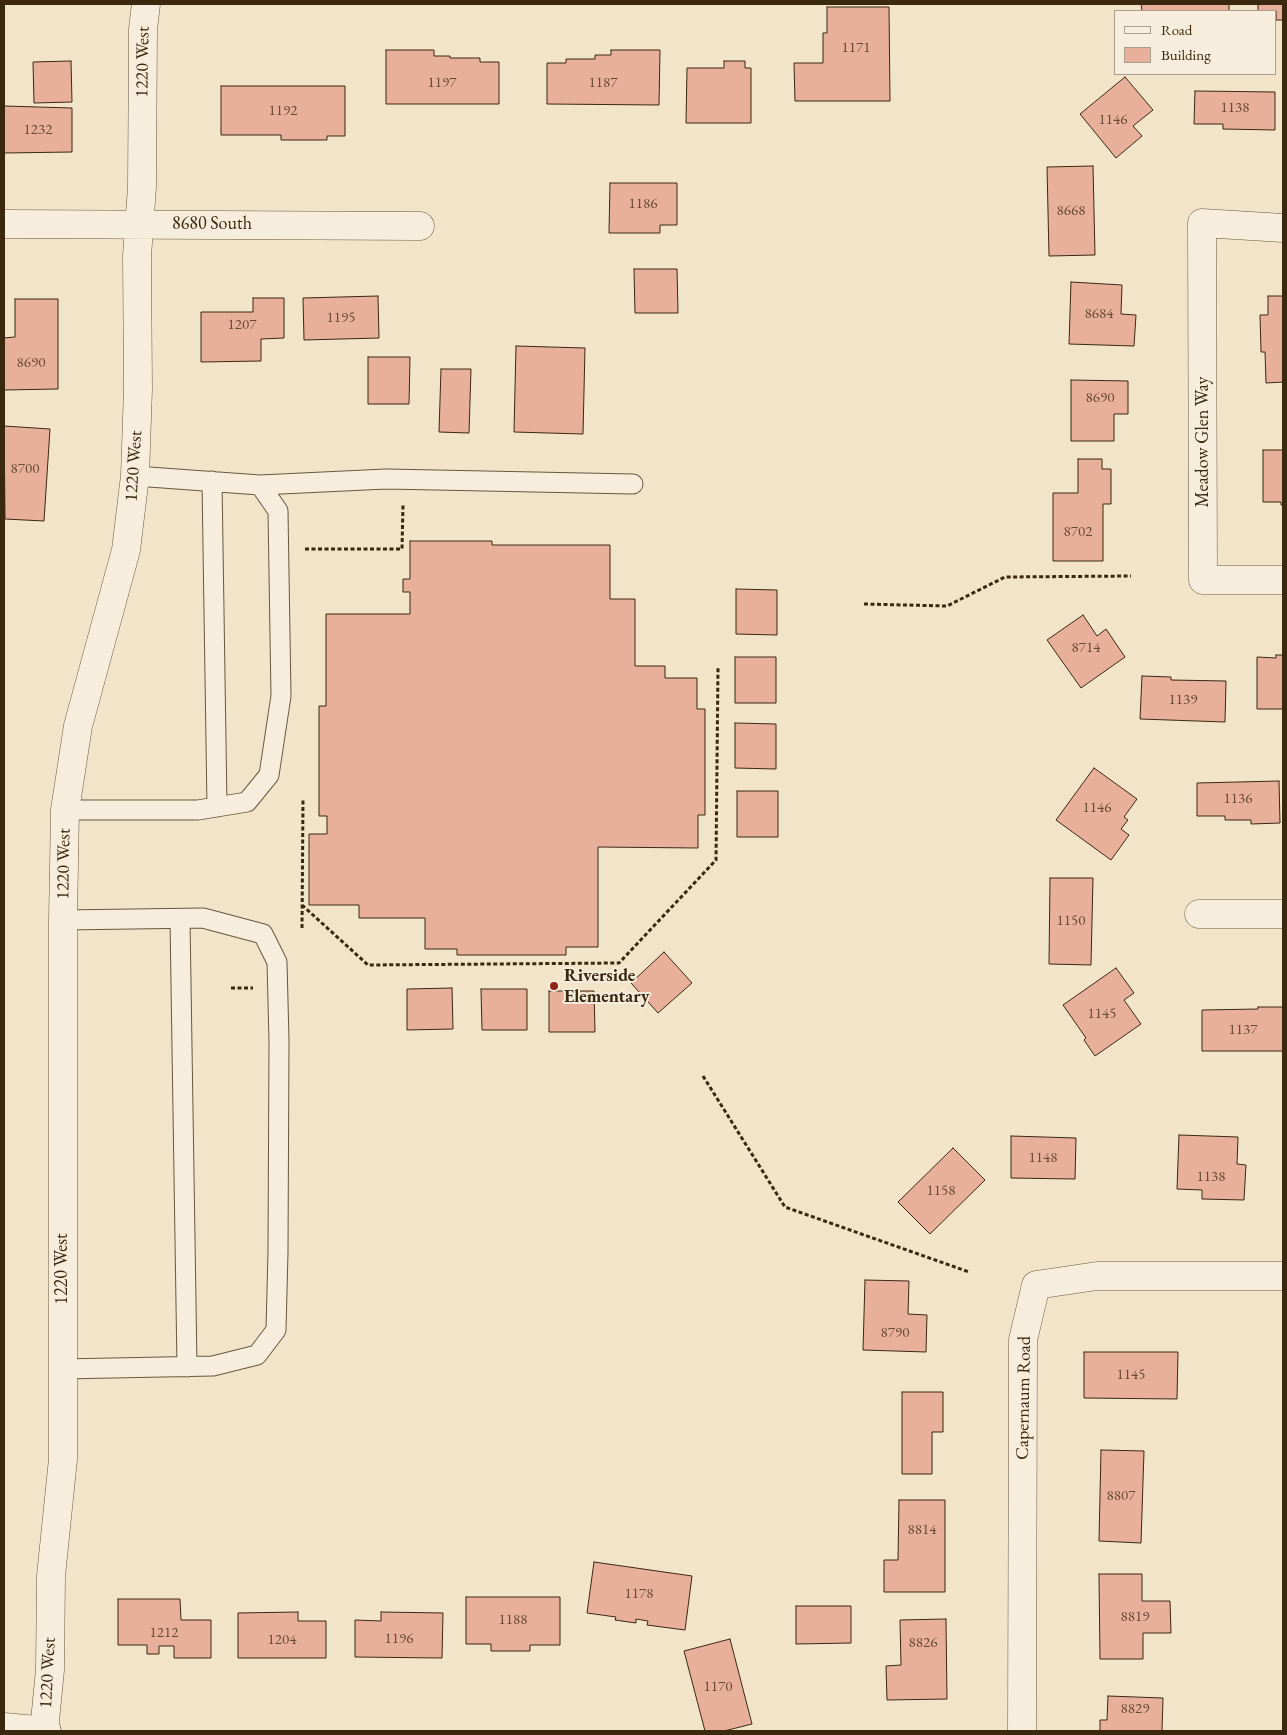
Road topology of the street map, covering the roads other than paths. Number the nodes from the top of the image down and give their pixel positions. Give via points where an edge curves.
1 (146, 4) edge
2 (4, 224) edge
3 (139, 224) junction
4 (420, 226) dead end
5 (1283, 228) edge
6 (135, 476) junction
7 (212, 481) junction
8 (633, 484) dead end
9 (260, 485) junction
10 (1283, 580) edge
11 (217, 807) junction
12 (65, 810) junction
13 (1199, 914) dead end
14 (1283, 914) edge
15 (180, 919) junction
16 (63, 920) junction
17 (1283, 1276) edge
18 (187, 1367) junction
19 (62, 1369) junction
20 (4, 1727) edge
21 (46, 1731) edge
22 (1022, 1731) edge

1 - 3 street, 1220 West
2 - 3 street, 8680 South
3 - 4 street, 8680 South
3 - 6 street, 1220 West
5 - 10 street, Meadow Glen Way via 1202,223 1203,580
6 - 7 lane
6 - 12 street, 1220 West via 126,550 78,726
7 - 9 lane
7 - 11 lane
8 - 9 lane via 403,479
9 - 11 lane via 278,511 281,696 269,775 247,802
11 - 12 lane via 198,810
12 - 16 street, 1220 West
13 - 14 street
15 - 16 lane
15 - 18 lane
15 - 18 lane via 203,918 264,934 276,962 279,1041 276,1330 257,1356 213,1366
16 - 19 street, 1220 West
17 - 22 street, Capernaum Road via 1097,1276 1036,1285 1023,1340
18 - 19 lane
19 - 21 street, 1220 West via 63,1459 51,1576
20 - 21 street

